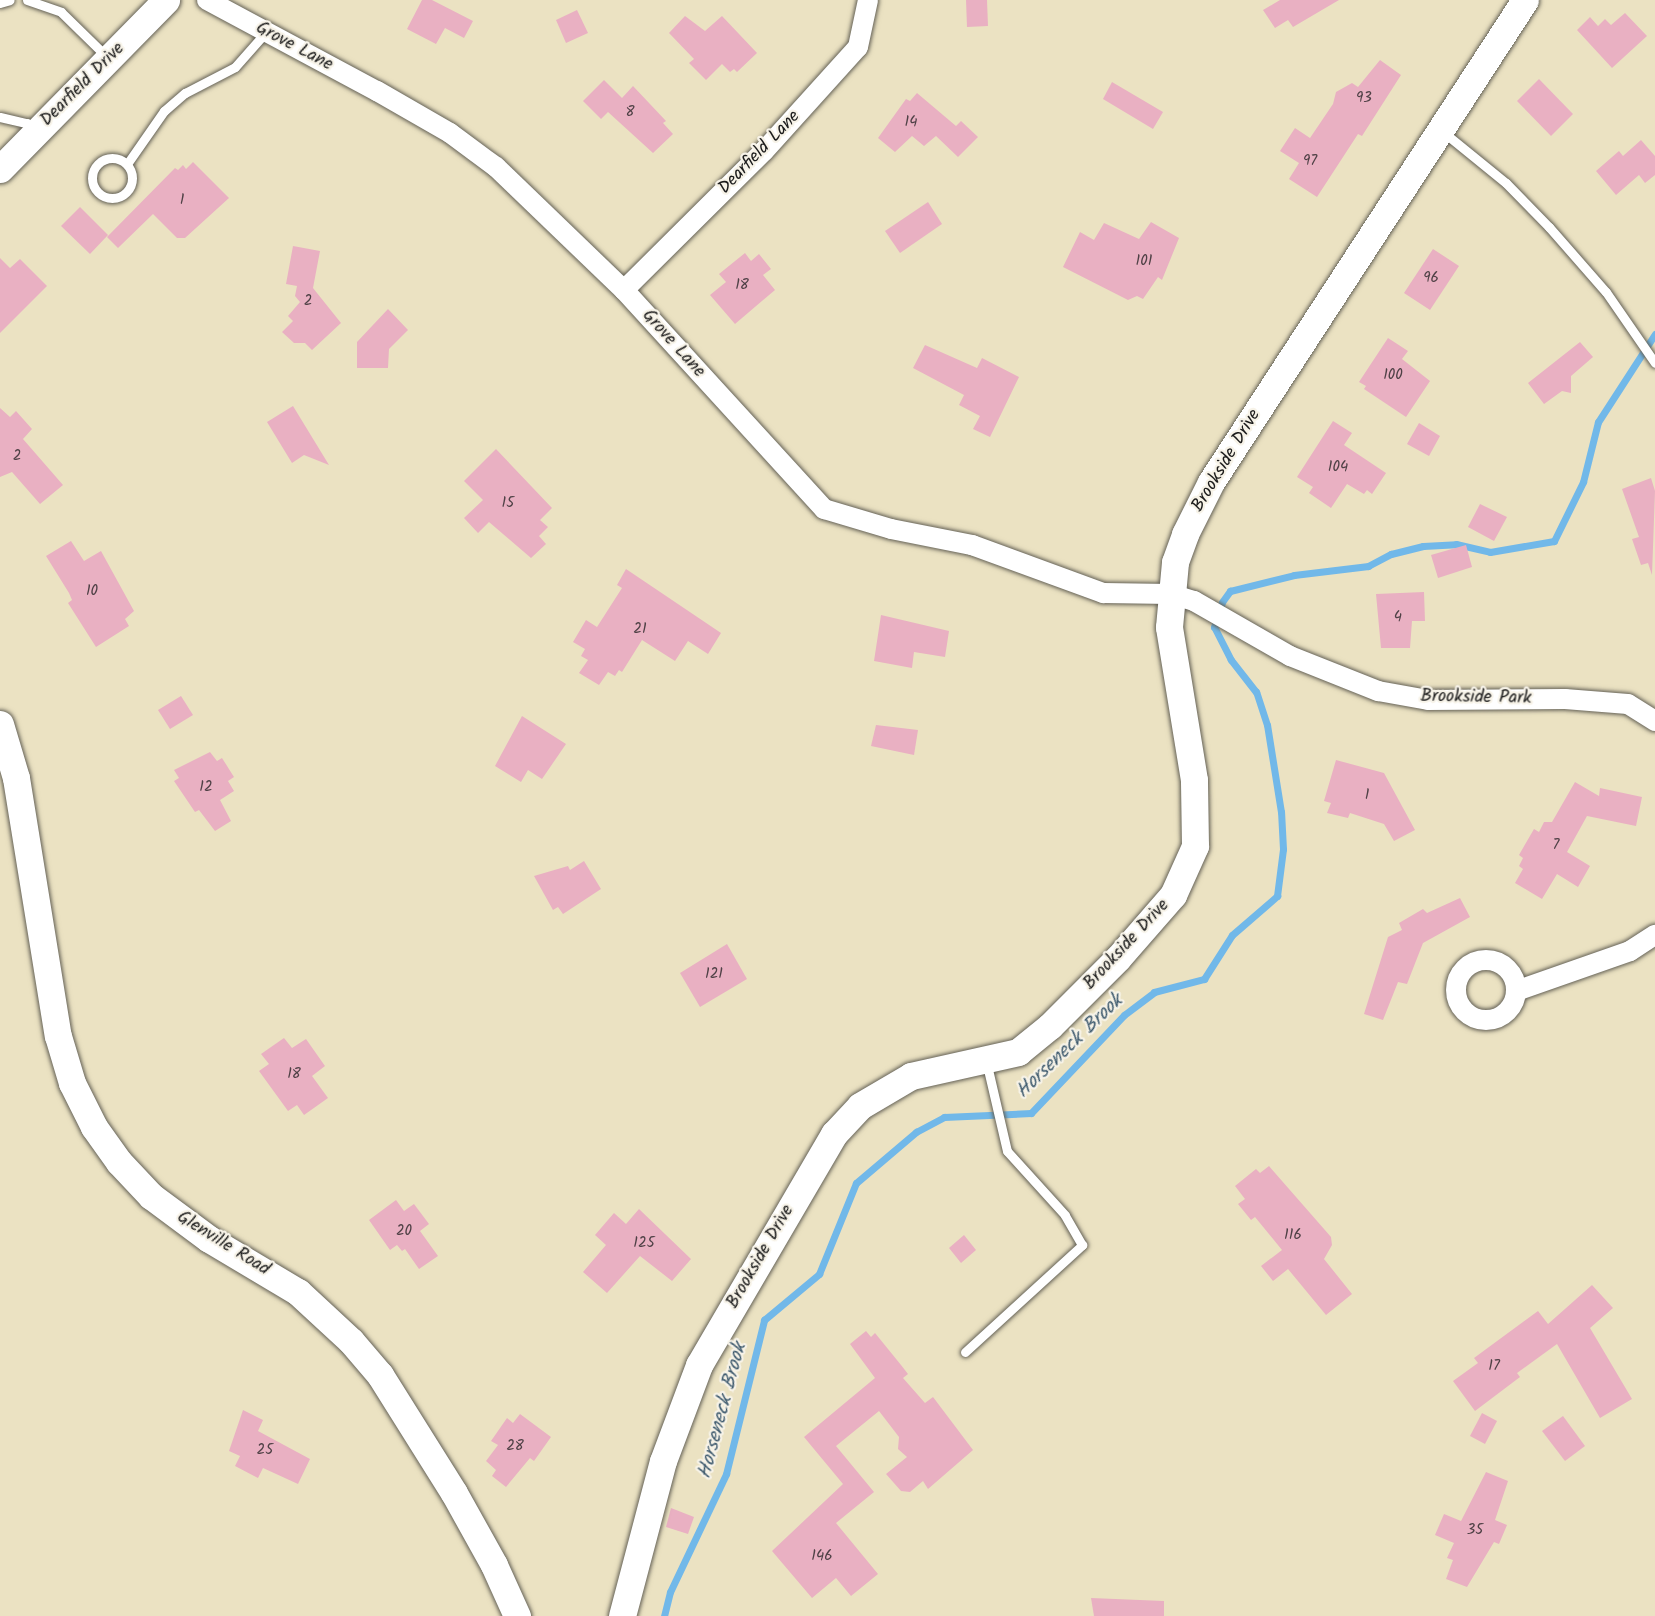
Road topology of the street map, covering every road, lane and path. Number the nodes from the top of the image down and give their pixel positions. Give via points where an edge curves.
1 (10, 0) edge
2 (27, 0) edge
3 (166, 0) edge
4 (207, 0) edge
5 (868, 0) edge
6 (1525, 0) edge
7 (0, 3) edge
8 (266, 32) junction
9 (108, 59) junction
10 (0, 117) edge
11 (1440, 129) junction
12 (36, 132) junction
13 (127, 164) junction
14 (0, 169) edge
15 (624, 290) junction
16 (1655, 363) edge
17 (1182, 597) junction
18 (1655, 721) edge
19 (0, 724) edge
20 (1655, 935) edge
21 (1516, 991) dead end
22 (986, 1061) junction
23 (965, 1352) dead end
24 (517, 1616) edge
25 (622, 1616) edge

1 - 7 lane
2 - 9 lane via 61,12
3 - 9 street, Dearfield Drive
4 - 8 street, Grove Lane
5 - 15 street, Dearfield Lane via 858,47 764,151
6 - 11 street, Brookside Drive
8 - 13 lane via 235,67 185,93 164,111
8 - 15 street, Grove Lane via 450,133 524,191
9 - 12 street, Dearfield Drive
10 - 12 lane via 27,123
11 - 16 lane via 1506,183 1549,227 1606,292
11 - 17 street, Brookside Drive via 1211,482 1175,562
12 - 14 street, Dearfield Drive
13 - 13 lane via 132,183 125,194 113,199 100,195 92,184 96,165 115,158
15 - 17 street, Grove Lane via 824,509 891,529 972,545 1103,593
17 - 18 street, Brookside Park via 1290,656 1378,691 1428,700 1565,699 1628,704
17 - 22 street, Brookside Drive via 1171,652 1194,780 1195,846 1173,895 1119,958 1018,1052
19 - 24 street, Glenville Road via 16,778 58,1036 72,1083 94,1127 119,1162 152,1196 209,1239 298,1292 351,1341 380,1375 448,1484 494,1565
20 - 21 street via 1630,951
22 - 23 lane via 995,1108 1011,1158 1059,1207 1082,1245
22 - 25 street, Brookside Drive via 911,1076 884,1088 860,1106 834,1134 699,1365 663,1461

